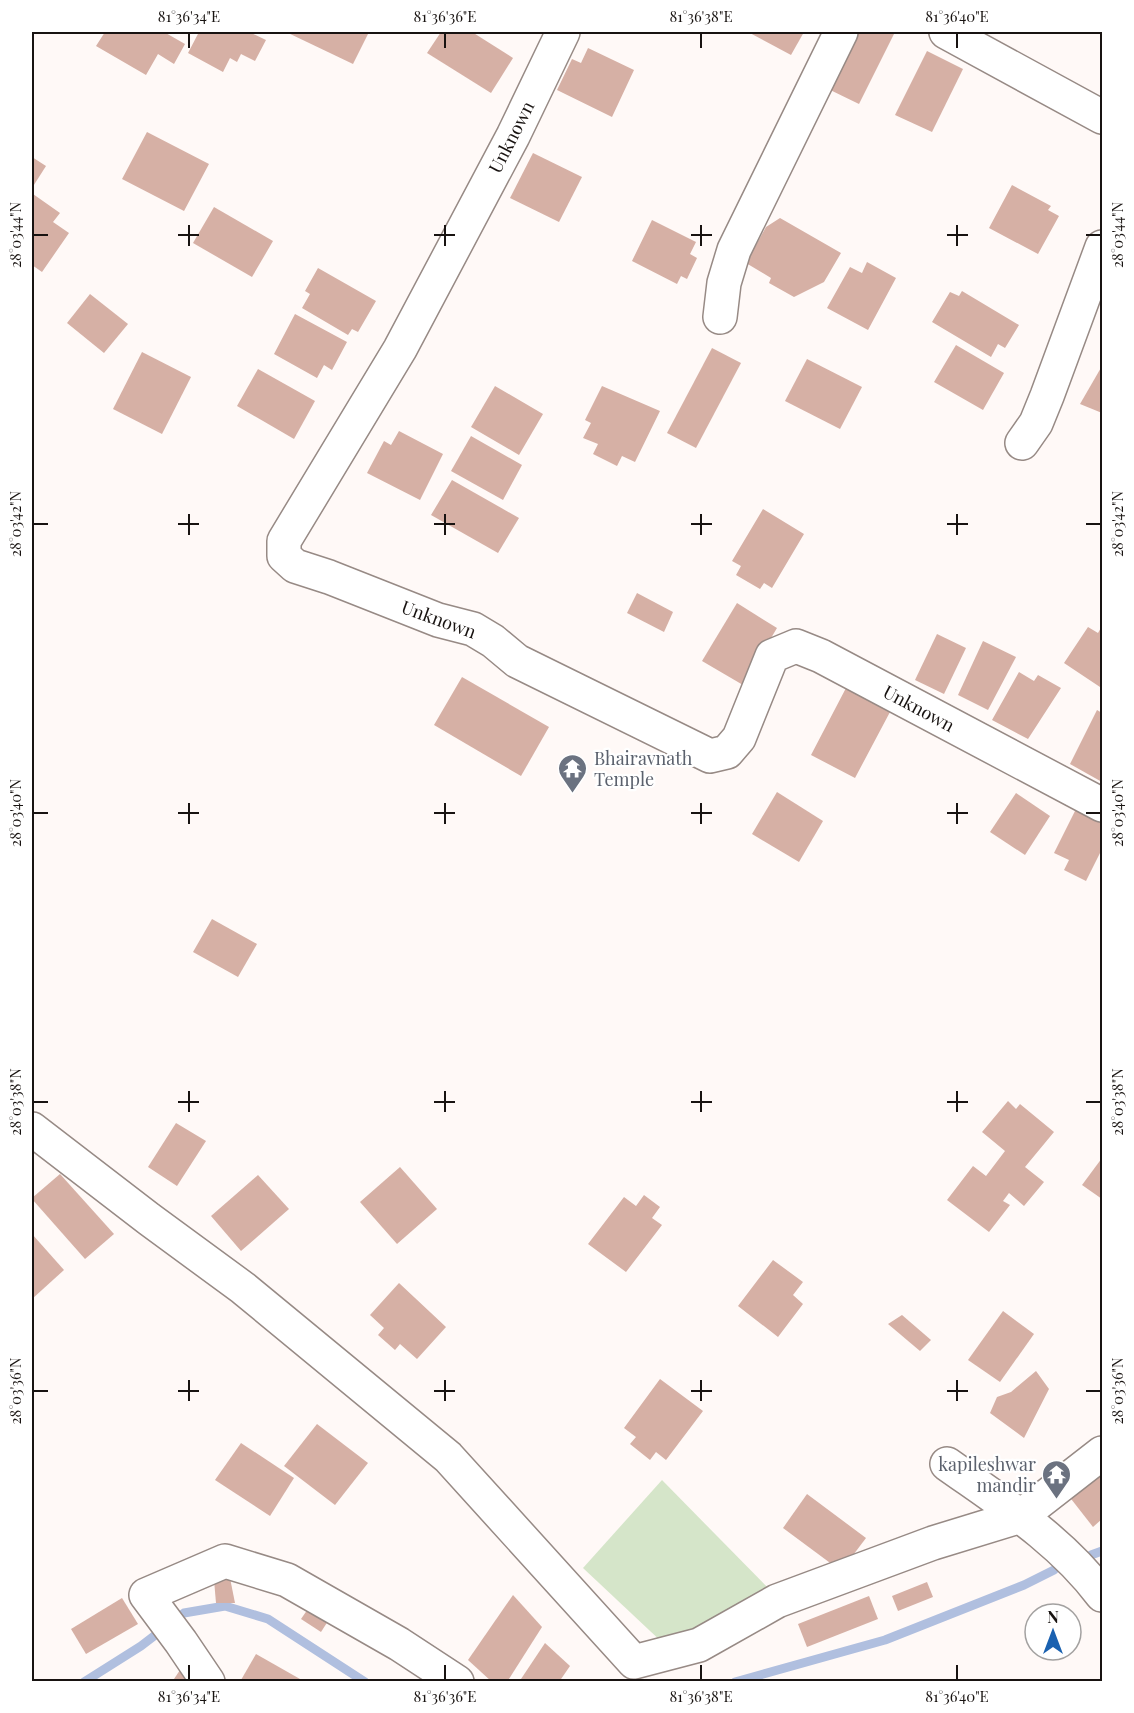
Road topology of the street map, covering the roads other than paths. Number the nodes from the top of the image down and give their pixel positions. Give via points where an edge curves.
1 (563, 32) edge
2 (841, 32) edge
3 (946, 32) edge
4 (1102, 117) edge
5 (1102, 247) edge
6 (720, 316) dead end
7 (1022, 443) dead end
8 (1102, 805) edge
9 (32, 1129) edge
10 (1102, 1453) edge
11 (947, 1464) dead end
12 (1021, 1516) junction
13 (1102, 1595) edge
14 (637, 1672) edge
15 (208, 1682) edge
16 (457, 1682) edge

1 - 8 street, Unknown via 513,136 400,349 284,541 284,556 295,566 472,629 517,661 710,756 727,752 739,738 772,656 796,646
2 - 6 street via 734,250
3 - 4 street
5 - 7 street via 1044,405
9 - 14 street via 243,1288 448,1457
10 - 12 street
11 - 12 street
12 - 13 street via 1051,1540
12 - 14 street via 933,1543 777,1602 699,1645
15 - 16 street via 146,1595 225,1562 287,1580

